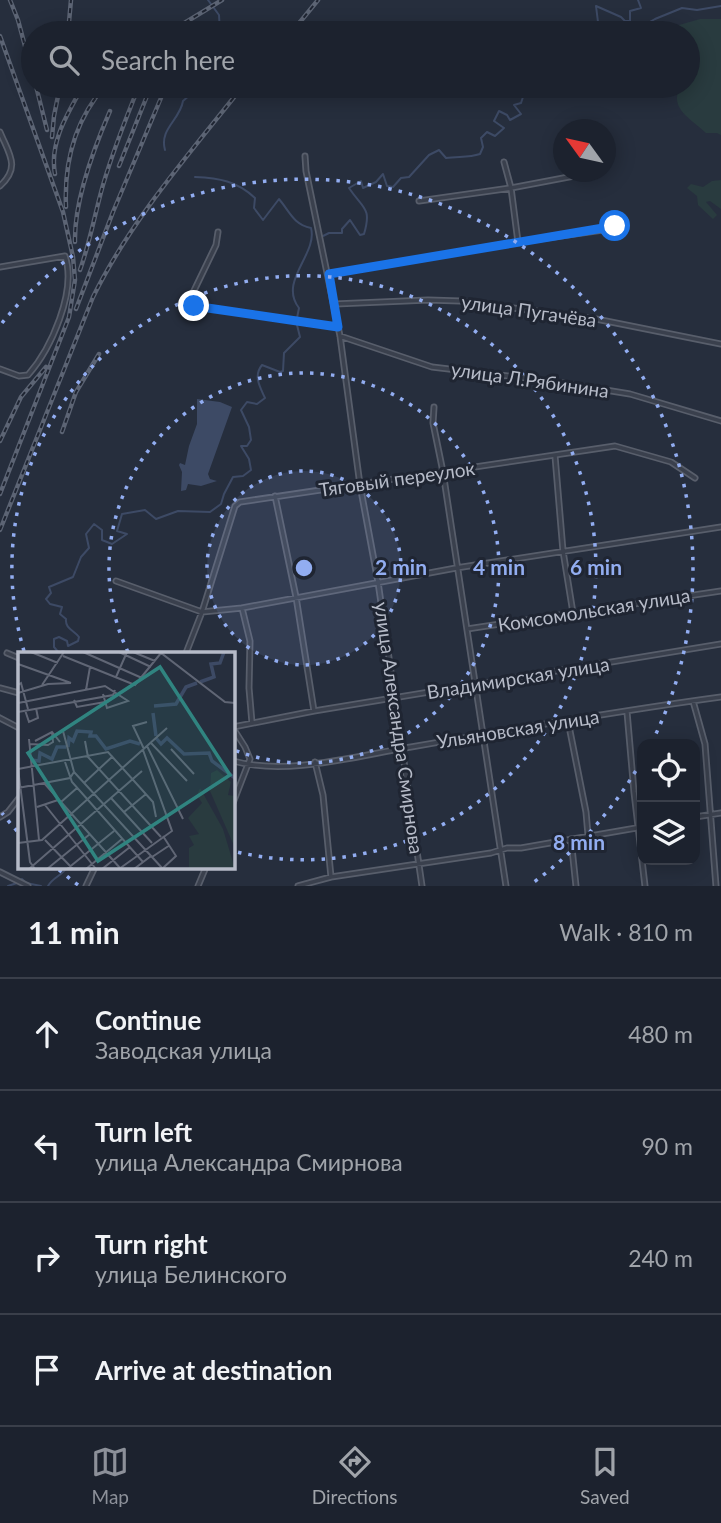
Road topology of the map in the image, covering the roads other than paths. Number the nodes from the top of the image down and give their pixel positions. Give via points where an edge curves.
1 (0, 132) edge
2 (305, 156) dead end
3 (505, 162) dead end
4 (553, 180) edge
5 (0, 186) edge
6 (511, 188) junction
7 (419, 201) dead end
8 (620, 222) dead end
9 (218, 232) dead end
10 (518, 242) junction
11 (0, 267) edge
12 (329, 274) junction
13 (334, 304) junction
14 (338, 327) junction
15 (340, 337) junction
16 (721, 344) edge
17 (0, 369) edge
18 (434, 407) dead end
19 (721, 421) edge
20 (555, 456) junction
21 (443, 472) junction
22 (695, 478) dead end
23 (360, 485) junction
24 (275, 496) junction
25 (721, 527) edge
26 (563, 551) junction
27 (456, 568) junction
28 (116, 582) dead end
29 (378, 582) junction
30 (721, 591) edge
31 (296, 597) junction
32 (242, 608) junction
33 (202, 612) junction
34 (573, 613) junction
35 (466, 629) junction
36 (721, 644) edge
37 (186, 652) edge
38 (7, 653) dead end
39 (18, 658) edge
40 (475, 685) junction
41 (0, 688) edge
42 (18, 693) edge
43 (721, 697) edge
44 (395, 698) junction
45 (693, 701) junction
46 (314, 711) junction
47 (627, 712) junction
48 (0, 718) edge
49 (568, 721) junction
50 (252, 723) junction
51 (18, 727) edge
52 (234, 728) edge
53 (234, 730) edge
54 (483, 736) junction
55 (401, 748) junction
56 (234, 761) edge
57 (315, 762) junction
58 (248, 765) junction
59 (18, 799) edge
60 (234, 800) edge
61 (637, 802) edge
62 (721, 813) edge
63 (709, 815) junction
64 (700, 816) edge
65 (0, 817) edge
66 (637, 827) edge
67 (588, 835) junction
68 (571, 839) junction
69 (501, 849) junction
70 (419, 864) junction
71 (643, 865) edge
72 (94, 869) edge
73 (205, 869) edge
74 (0, 872) edge
75 (331, 877) junction
76 (315, 884) edge
77 (28, 886) edge
78 (86, 886) edge
79 (198, 886) edge
80 (298, 886) edge
81 (422, 886) edge
82 (506, 886) edge
83 (576, 886) edge
84 (645, 886) edge
85 (716, 886) edge

1 - 5 street via 13,164
2 - 12 street, улица Александра Смирнова
3 - 6 street
4 - 6 street
6 - 7 street
6 - 10 street
8 - 10 street via 603,230
9 - 14 street via 189,301 194,306
10 - 12 street
11 - 17 street via 65,256 69,277 54,333 34,369 19,376
12 - 13 street, улица Александра Смирнова
13 - 14 street, улица Александра Смирнова
13 - 16 street, улица Пугачёва via 460,301 596,319
14 - 15 street, улица Александра Смирнова
15 - 19 street, улица Л.Рябинина via 432,368 630,394
15 - 23 street, улица Александра Смирнова
18 - 21 street
20 - 21 street, Тяговый переулок
20 - 22 street, Тяговый переулок via 615,446 671,462
20 - 26 street
21 - 23 street, Тяговый переулок
21 - 27 street
23 - 24 street, Тяговый переулок
23 - 29 street, улица Александра Смирнова
24 - 31 street
24 - 33 street, Тяговый переулок via 235,506
25 - 26 street
26 - 27 street
26 - 34 street
27 - 29 street
27 - 35 street
28 - 33 street
29 - 31 street
29 - 44 street, улица Александра Смирнова
30 - 34 street, Комсомольская улица
31 - 32 street
31 - 46 street
32 - 33 street
32 - 50 street via 250,641
33 - 37 street
34 - 35 street, Комсомольская улица
35 - 40 street
36 - 40 street, Владимирская улица
38 - 39 street
40 - 44 street, Владимирская улица
40 - 54 street
41 - 42 street
43 - 45 street, Ульяновская улица
44 - 46 street, Владимирская улица
44 - 55 street, улица Александра Смирнова
45 - 47 street, Ульяновская улица
45 - 63 street via 705,744
46 - 50 street, Владимирская улица
47 - 49 street, Ульяновская улица
47 - 61 street
48 - 51 street
49 - 54 street, Ульяновская улица
49 - 67 street
50 - 52 street, Владимирская улица
53 - 58 street via 250,759
54 - 55 street, Ульяновская улица
54 - 69 street
55 - 57 street, Ульяновская улица
55 - 70 street, улица Александра Смирнова
56 - 58 street, Ульяновская улица
57 - 58 street, Ульяновская улица via 271,768
57 - 75 street
58 - 60 street
59 - 65 street
62 - 63 street
63 - 64 street
63 - 85 street
66 - 67 street
67 - 68 street
68 - 69 street
68 - 83 street
69 - 70 street
69 - 82 street
70 - 75 street
70 - 81 street, улица Александра Смирнова
71 - 84 street
72 - 78 street
73 - 79 street
74 - 77 street
75 - 76 street
76 - 80 street

